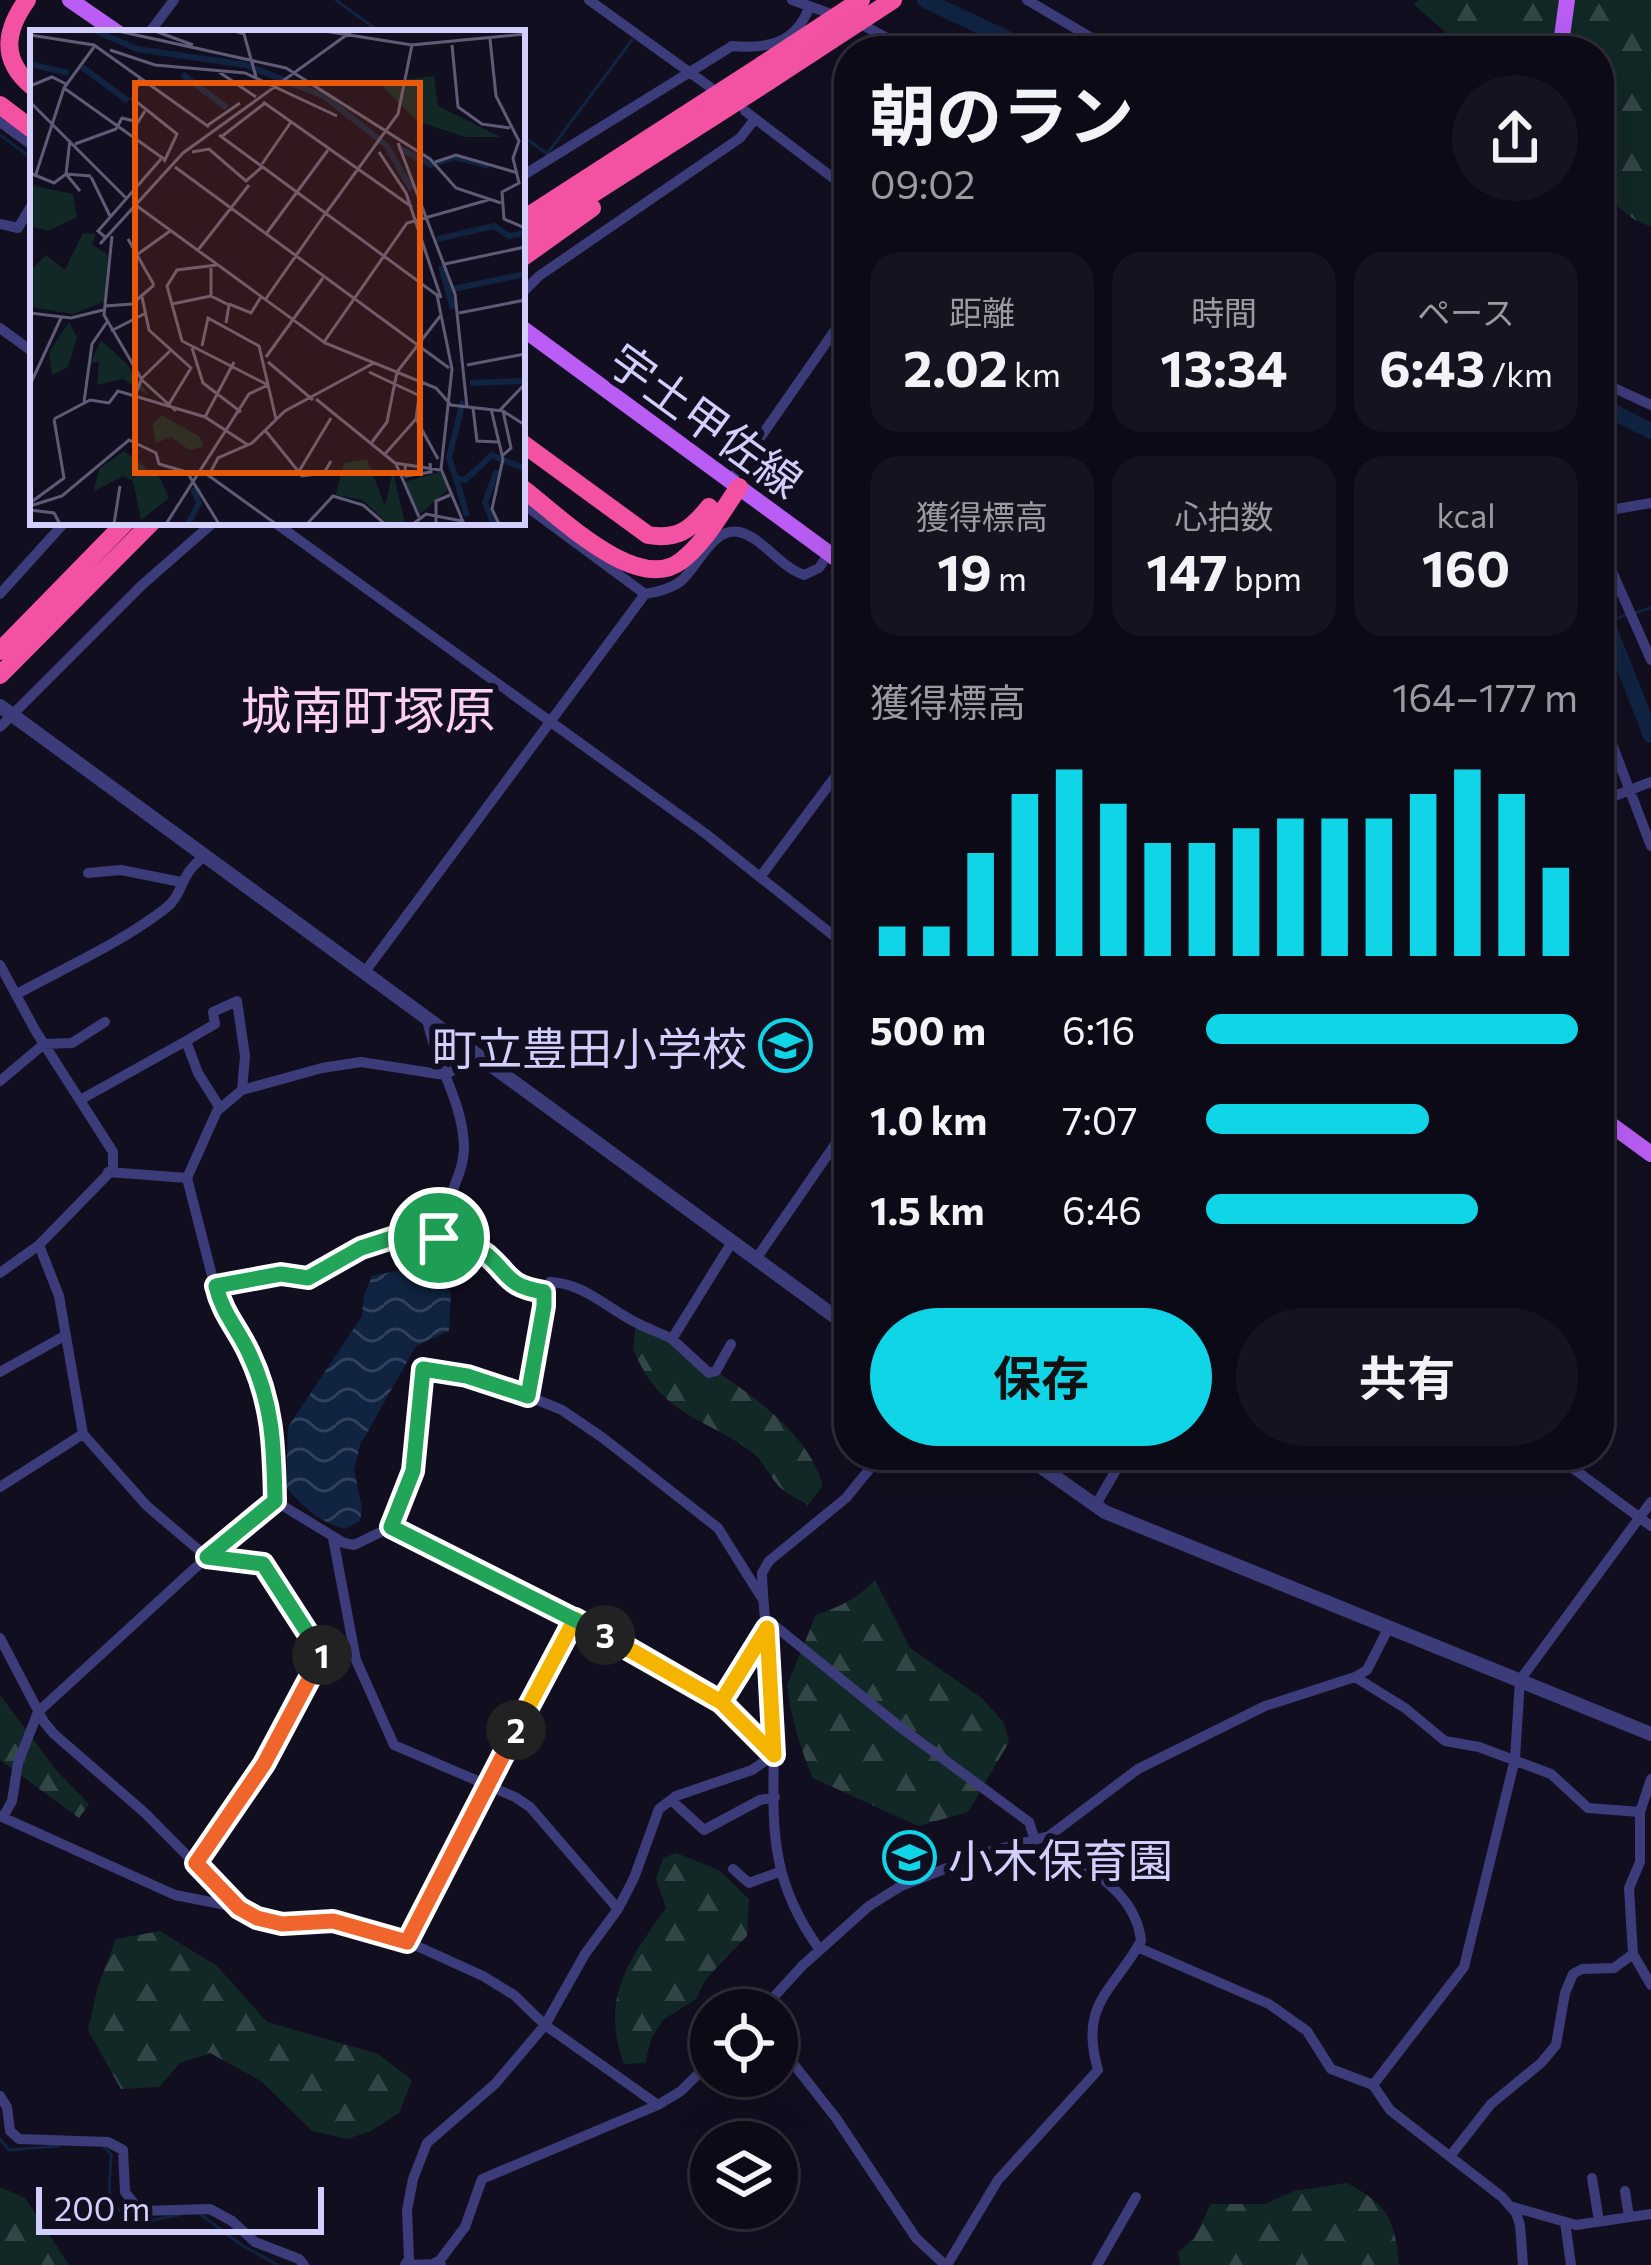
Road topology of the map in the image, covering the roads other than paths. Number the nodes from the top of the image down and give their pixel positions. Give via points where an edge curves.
1 (12, 0) edge
2 (27, 0) edge
3 (70, 0) edge
4 (174, 0) edge
5 (589, 0) edge
6 (792, 0) edge
7 (861, 0) edge
8 (893, 0) edge
9 (1027, 0) edge
10 (1568, 0) edge
11 (809, 8) junction
12 (0, 16) edge
13 (114, 30) edge
14 (151, 30) edge
15 (883, 36) edge
16 (1088, 36) edge
17 (1562, 36) edge
18 (765, 73) junction
19 (690, 74) junction
20 (30, 84) edge
21 (710, 87) dead end
22 (0, 106) edge
23 (750, 108) junction
24 (0, 122) edge
25 (30, 128) edge
26 (650, 136) junction
27 (30, 144) edge
28 (525, 174) edge
29 (834, 178) edge
30 (525, 207) edge
31 (30, 208) edge
32 (525, 218) edge
33 (0, 224) edge
34 (525, 237) edge
35 (525, 256) edge
36 (525, 290) edge
37 (0, 328) edge
38 (525, 330) edge
39 (834, 333) edge
40 (30, 350) edge
41 (1614, 388) edge
42 (1651, 405) edge
43 (525, 445) edge
44 (735, 484) junction
45 (525, 490) edge
46 (1651, 503) edge
47 (525, 505) edge
48 (1614, 509) edge
49 (62, 525) edge
50 (109, 525) edge
51 (123, 525) edge
52 (149, 525) edge
53 (159, 525) edge
54 (211, 525) edge
55 (278, 525) edge
56 (829, 553) junction
57 (834, 557) edge
58 (1614, 576) edge
59 (0, 593) edge
60 (645, 594) junction
61 (70, 601) junction
62 (0, 640) edge
63 (0, 651) edge
64 (1651, 660) edge
65 (0, 675) edge
66 (6, 711) edge
67 (548, 721) junction
68 (0, 728) edge
69 (1614, 753) edge
70 (834, 778) edge
71 (1651, 782) edge
72 (1629, 790) junction
73 (1614, 796) edge
74 (1651, 846) edge
75 (205, 856) junction
76 (88, 873) dead end
77 (761, 876) junction
78 (181, 882) junction
79 (834, 936) edge
80 (0, 965) edge
81 (364, 973) junction
82 (16, 994) junction
83 (427, 1016) junction
84 (105, 1022) dead end
85 (186, 1042) junction
86 (44, 1044) junction
87 (479, 1055) junction
88 (446, 1075) junction
89 (0, 1081) edge
90 (242, 1090) junction
91 (80, 1100) junction
92 (220, 1108) junction
93 (1614, 1127) edge
94 (834, 1146) edge
95 (1651, 1154) edge
96 (108, 1172) junction
97 (187, 1178) junction
98 (439, 1238) junction
99 (732, 1242) junction
100 (39, 1245) junction
101 (756, 1259) junction
102 (0, 1274) edge
103 (216, 1286) junction
104 (544, 1292) junction
105 (834, 1317) edge
106 (66, 1334) junction
107 (672, 1339) junction
108 (731, 1344) dead end
109 (0, 1372) edge
110 (528, 1396) junction
111 (83, 1434) junction
112 (869, 1470) edge
113 (1045, 1470) edge
114 (1116, 1470) edge
115 (1575, 1470) edge
116 (0, 1487) edge
117 (275, 1501) junction
118 (1651, 1502) edge
119 (1095, 1506) junction
120 (1639, 1517) junction
121 (1651, 1526) edge
122 (391, 1527) junction
123 (333, 1538) junction
124 (207, 1557) junction
125 (762, 1598) junction
126 (575, 1619) junction
127 (766, 1623) junction
128 (1389, 1627) junction
129 (0, 1638) edge
130 (1355, 1677) junction
131 (1520, 1681) junction
132 (721, 1702) junction
133 (38, 1712) junction
134 (1651, 1734) edge
135 (774, 1755) junction
136 (1515, 1759) junction
137 (1651, 1779) edge
138 (487, 1784) junction
139 (775, 1797) junction
140 (671, 1800) junction
141 (1640, 1812) junction
142 (2, 1817) edge
143 (1049, 1836) junction
144 (1035, 1840) junction
145 (196, 1863) junction
146 (733, 1870) dead end
147 (779, 1872) junction
148 (239, 1908) junction
149 (618, 1909) junction
150 (407, 1942) junction
151 (1137, 1947) junction
152 (820, 1950) junction
153 (1633, 1954) junction
154 (1651, 1985) edge
155 (782, 1989) edge
156 (545, 2025) junction
157 (798, 2070) edge
158 (690, 2082) edge
159 (1373, 2085) junction
160 (0, 2096) edge
161 (658, 2105) junction
162 (1450, 2155) junction
163 (1592, 2177) dead end
164 (1625, 2192) dead end
165 (1136, 2197) dead end
166 (1510, 2206) junction
167 (1651, 2214) edge
168 (1629, 2217) junction
169 (1599, 2221) junction
170 (1565, 2222) junction
171 (438, 2264) edge
172 (304, 2265) edge
173 (946, 2265) edge
174 (1096, 2265) edge
175 (1523, 2265) edge
176 (1571, 2265) edge

1 - 12 highway
2 - 20 highway via 7,42 12,64
3 - 13 main road
4 - 14 street
5 - 19 street
6 - 11 street
7 - 18 highway, bridge
8 - 18 highway, bridge
9 - 16 street
10 - 17 main road
11 - 15 street
11 - 19 street via 802,25 766,49 732,46
18 - 23 highway
18 - 26 highway
19 - 21 street
19 - 28 street
22 - 25 highway
23 - 29 street
23 - 34 highway
23 - 35 highway
23 - 36 street via 740,138
24 - 27 street
26 - 30 highway
26 - 32 highway
31 - 33 street via 18,228
37 - 40 street
38 - 44 main road, 宇土甲佐線
39 - 44 street
41 - 42 street
43 - 44 highway via 648,535 687,532
44 - 45 highway via 694,549 658,572 618,560
44 - 56 main road, 宇土甲佐線
46 - 48 street
47 - 60 street
49 - 59 street
50 - 62 highway
51 - 63 highway
52 - 61 highway
53 - 61 highway
54 - 66 street
55 - 67 street
56 - 57 main road, 宇土甲佐線
56 - 60 street via 804,575 742,532 730,532 681,581
58 - 64 street
60 - 67 street
61 - 65 highway
66 - 68 street
66 - 75 street
67 - 77 street
67 - 81 street
69 - 72 street
70 - 77 street
71 - 72 street
72 - 73 street
72 - 74 street
75 - 78 street
75 - 81 street
76 - 78 street via 121,869
77 - 79 street
78 - 82 street via 172,904
80 - 82 street
81 - 83 street
82 - 86 street
83 - 87 street
83 - 88 street
84 - 86 street via 72,1043
85 - 90 street via 215,1024 213,1012 237,1001
85 - 91 street
85 - 92 street
86 - 89 street
86 - 91 street
87 - 88 street
87 - 99 street
88 - 90 street via 361,1062
88 - 98 street via 464,1154
90 - 92 street
91 - 96 street via 113,1152
92 - 97 street
93 - 95 main road
94 - 101 street
96 - 97 street
96 - 100 street
97 - 103 street
98 - 103 street via 392,1238 308,1278 281,1274
98 - 104 street via 488,1256 510,1282
99 - 101 street
99 - 107 street
100 - 102 street
100 - 106 street
101 - 105 street
103 - 117 street via 273,1425
104 - 107 street via 550,1282 563,1282
104 - 110 street
106 - 109 street
106 - 111 street
107 - 108 street via 709,1373
110 - 122 street via 423,1369 413,1471
110 - 125 street via 603,1438 718,1528
111 - 116 street
111 - 124 street via 147,1507
112 - 125 street via 769,1561
113 - 119 street
114 - 119 street
115 - 120 street
117 - 123 street
117 - 124 street
118 - 120 street
119 - 128 street
120 - 121 street
120 - 131 street
122 - 123 street via 354,1545
122 - 126 street
123 - 138 street via 356,1660 394,1745
124 - 133 street
124 - 145 street via 263,1564 323,1654 264,1764
125 - 127 street
126 - 132 street
126 - 138 street
127 - 132 street
127 - 135 street
127 - 144 street via 1029,1822
128 - 130 street
128 - 131 street
129 - 133 street
130 - 136 street via 1445,1742
130 - 143 street via 1265,1706 1138,1769
131 - 134 street
131 - 136 street
132 - 135 street
133 - 142 street
133 - 145 street
135 - 139 street
135 - 140 street
136 - 141 street via 1551,1774 1588,1808
136 - 159 street via 1464,1967
137 - 141 street
138 - 149 street via 530,1807
138 - 150 street
139 - 140 street via 704,1830
139 - 147 street
140 - 149 street via 659,1809
141 - 153 street via 1640,1862 1629,1888
142 - 148 street via 175,1895
143 - 144 street
143 - 151 street via 1117,1888 1141,1933
144 - 152 street via 901,1886
145 - 148 street
146 - 147 street via 749,1883
147 - 152 street
148 - 150 street via 282,1924 333,1921
149 - 156 street
150 - 156 street via 483,1976
151 - 159 street via 1269,2003 1307,2031 1331,2069
151 - 173 street via 1093,2009 1098,2070 998,2180
152 - 155 street
153 - 154 street
153 - 162 street via 1614,1969 1573,1974 1556,2045
156 - 161 street
156 - 171 street via 495,2084 427,2143 407,2210 406,2265
157 - 173 street via 916,2238
158 - 161 street
159 - 162 street via 1390,2110
160 - 172 street via 19,2139 108,2141 123,2150 125,2192 140,2211 210,2209
161 - 171 street via 482,2179 465,2227
162 - 166 street
163 - 169 street
164 - 168 street
165 - 174 street
166 - 170 street
166 - 175 street
167 - 168 street
168 - 169 street
169 - 170 street
170 - 176 street

